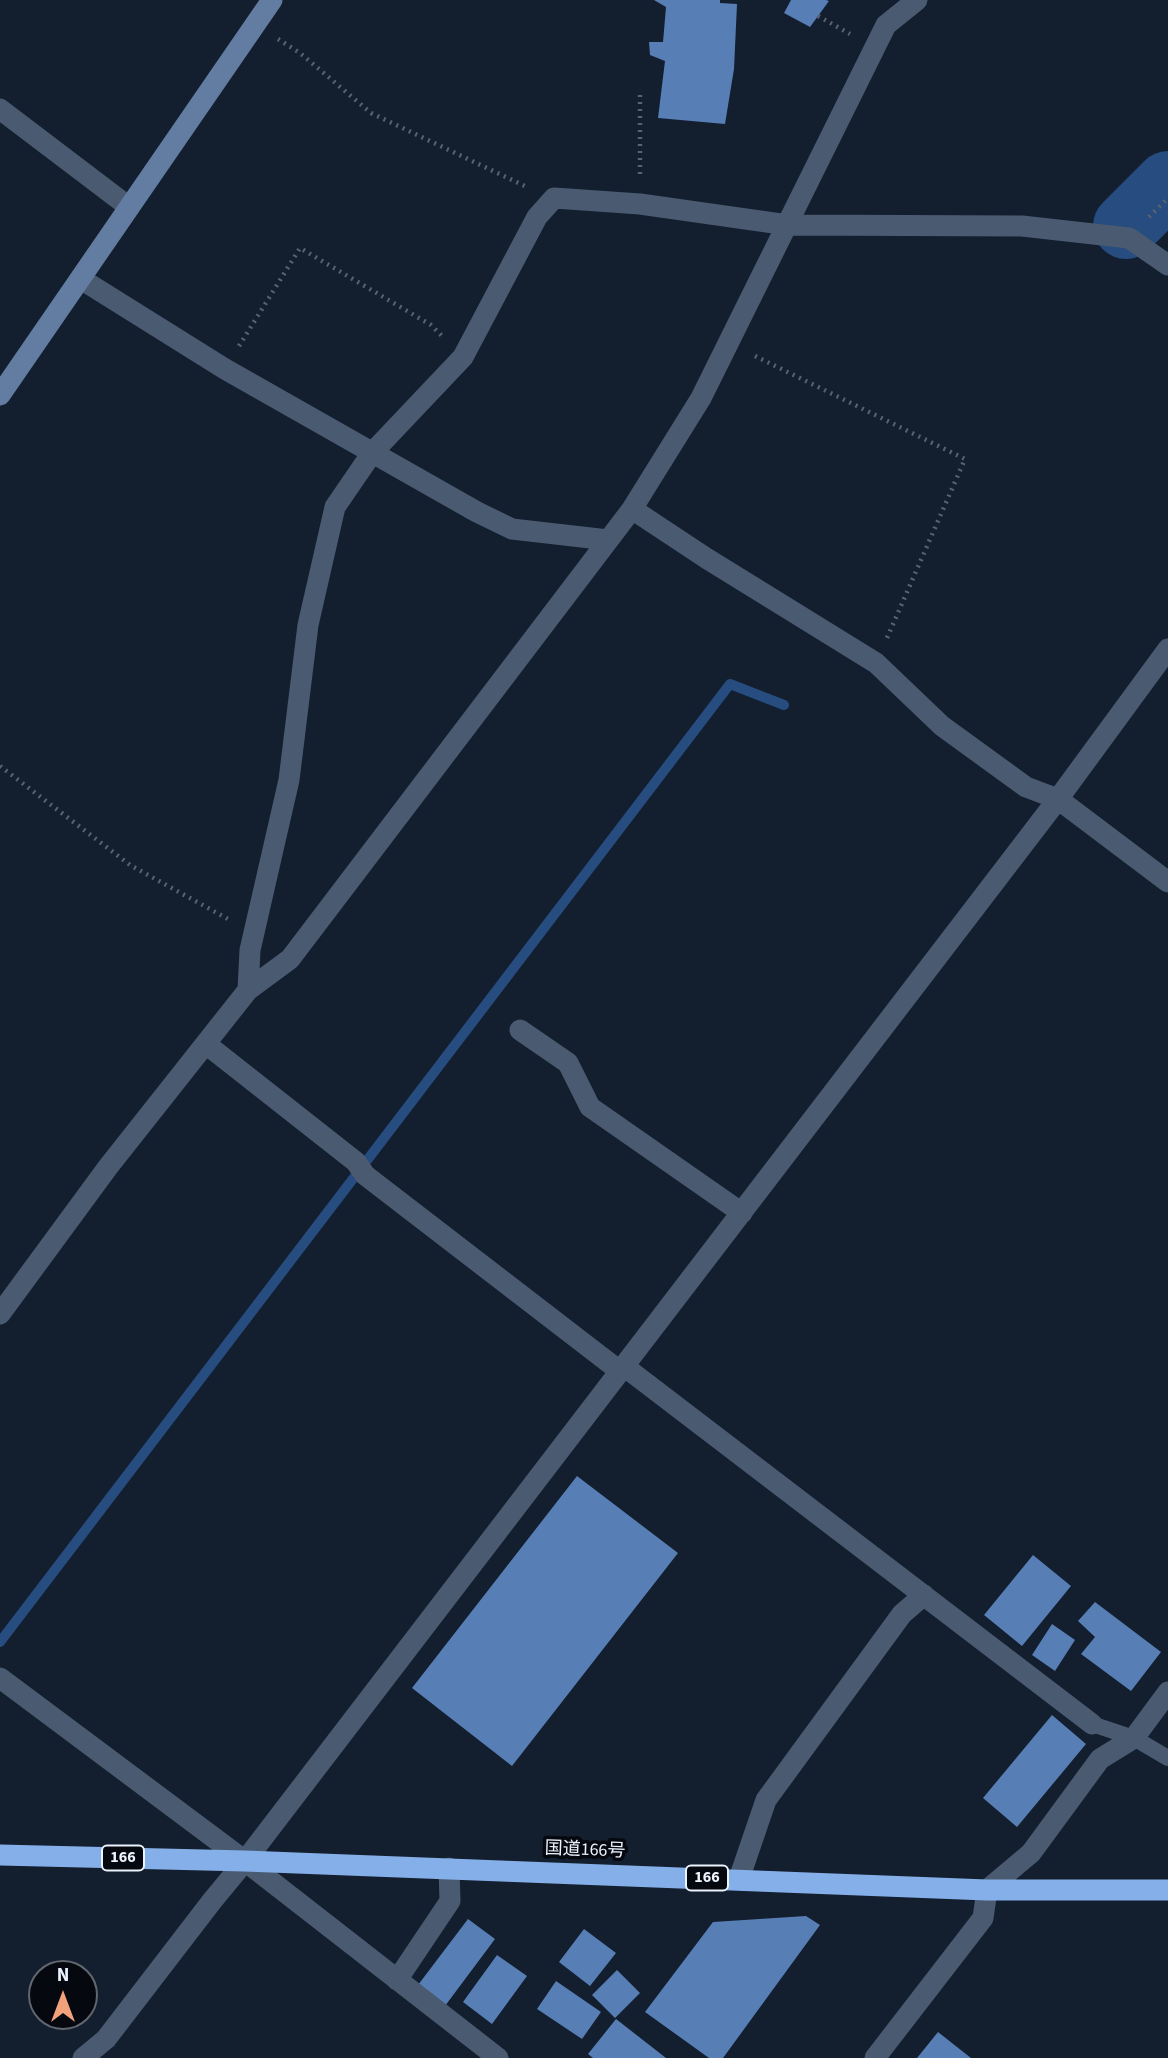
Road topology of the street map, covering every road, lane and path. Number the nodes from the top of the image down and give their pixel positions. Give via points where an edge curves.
1 (272, 0) edge
2 (917, 0) edge
3 (256, 26) junction
4 (640, 95) dead end
5 (0, 109) edge
6 (554, 198) junction
7 (640, 204) junction
8 (129, 207) junction
9 (788, 225) junction
10 (1168, 265) edge
11 (81, 279) junction
12 (729, 344) junction
13 (463, 357) junction
14 (225, 369) junction
15 (4, 382) edge
16 (372, 453) junction
17 (632, 509) junction
18 (608, 540) junction
19 (1168, 649) edge
20 (876, 663) junction
21 (0, 766) edge
22 (1058, 799) junction
23 (1168, 881) edge
24 (253, 933) junction
25 (248, 990) junction
26 (520, 1030) dead end
27 (206, 1044) junction
28 (742, 1213) junction
29 (0, 1314) edge
30 (623, 1369) junction
31 (924, 1595) junction
32 (0, 1678) edge
33 (1168, 1692) edge
34 (1092, 1724) joint
35 (1134, 1738) junction
36 (1168, 1758) edge
37 (0, 1855) edge
38 (245, 1861) junction
39 (449, 1868) junction
40 (739, 1879) junction
41 (987, 1890) junction
42 (1168, 1890) edge
43 (397, 1980) junction
44 (83, 2058) edge
45 (498, 2058) edge
46 (875, 2058) edge

1 - 3 street
2 - 9 street via 886,26
3 - 6 path via 300,53 371,113
3 - 8 street
4 - 7 path
5 - 8 street
6 - 7 street
6 - 13 street via 537,217
7 - 9 street
8 - 11 street
9 - 10 street via 1023,226 1129,238
9 - 12 street
11 - 14 street
11 - 15 street
12 - 17 street
12 - 20 path via 965,459
13 - 14 path via 431,325 300,248
13 - 16 street
14 - 16 street
16 - 18 street via 512,529
16 - 24 street via 335,507 308,625 289,780
17 - 18 street
17 - 20 street
18 - 25 street via 290,959
19 - 22 street
20 - 22 street via 942,726 1027,787
21 - 24 path via 130,865
22 - 23 street
22 - 28 street
24 - 25 street
25 - 27 street
26 - 28 street via 568,1063 590,1107
27 - 29 street
27 - 30 street
28 - 30 street
30 - 31 street
30 - 38 street
31 - 34 street
31 - 40 street via 902,1614 766,1800
32 - 38 street
33 - 35 street
34 - 35 lane
35 - 36 lane
35 - 41 street via 1100,1759 1031,1853
37 - 38 highway, 国道166号 / 166
38 - 39 highway, 国道166号 / 166
38 - 43 street
38 - 44 street via 106,2039
39 - 40 highway, 国道166号 / 166
39 - 43 street via 450,1900
40 - 41 highway, 国道166号 / 166
41 - 42 highway, 国道166号 / 166
41 - 46 street via 983,1917
43 - 45 street

